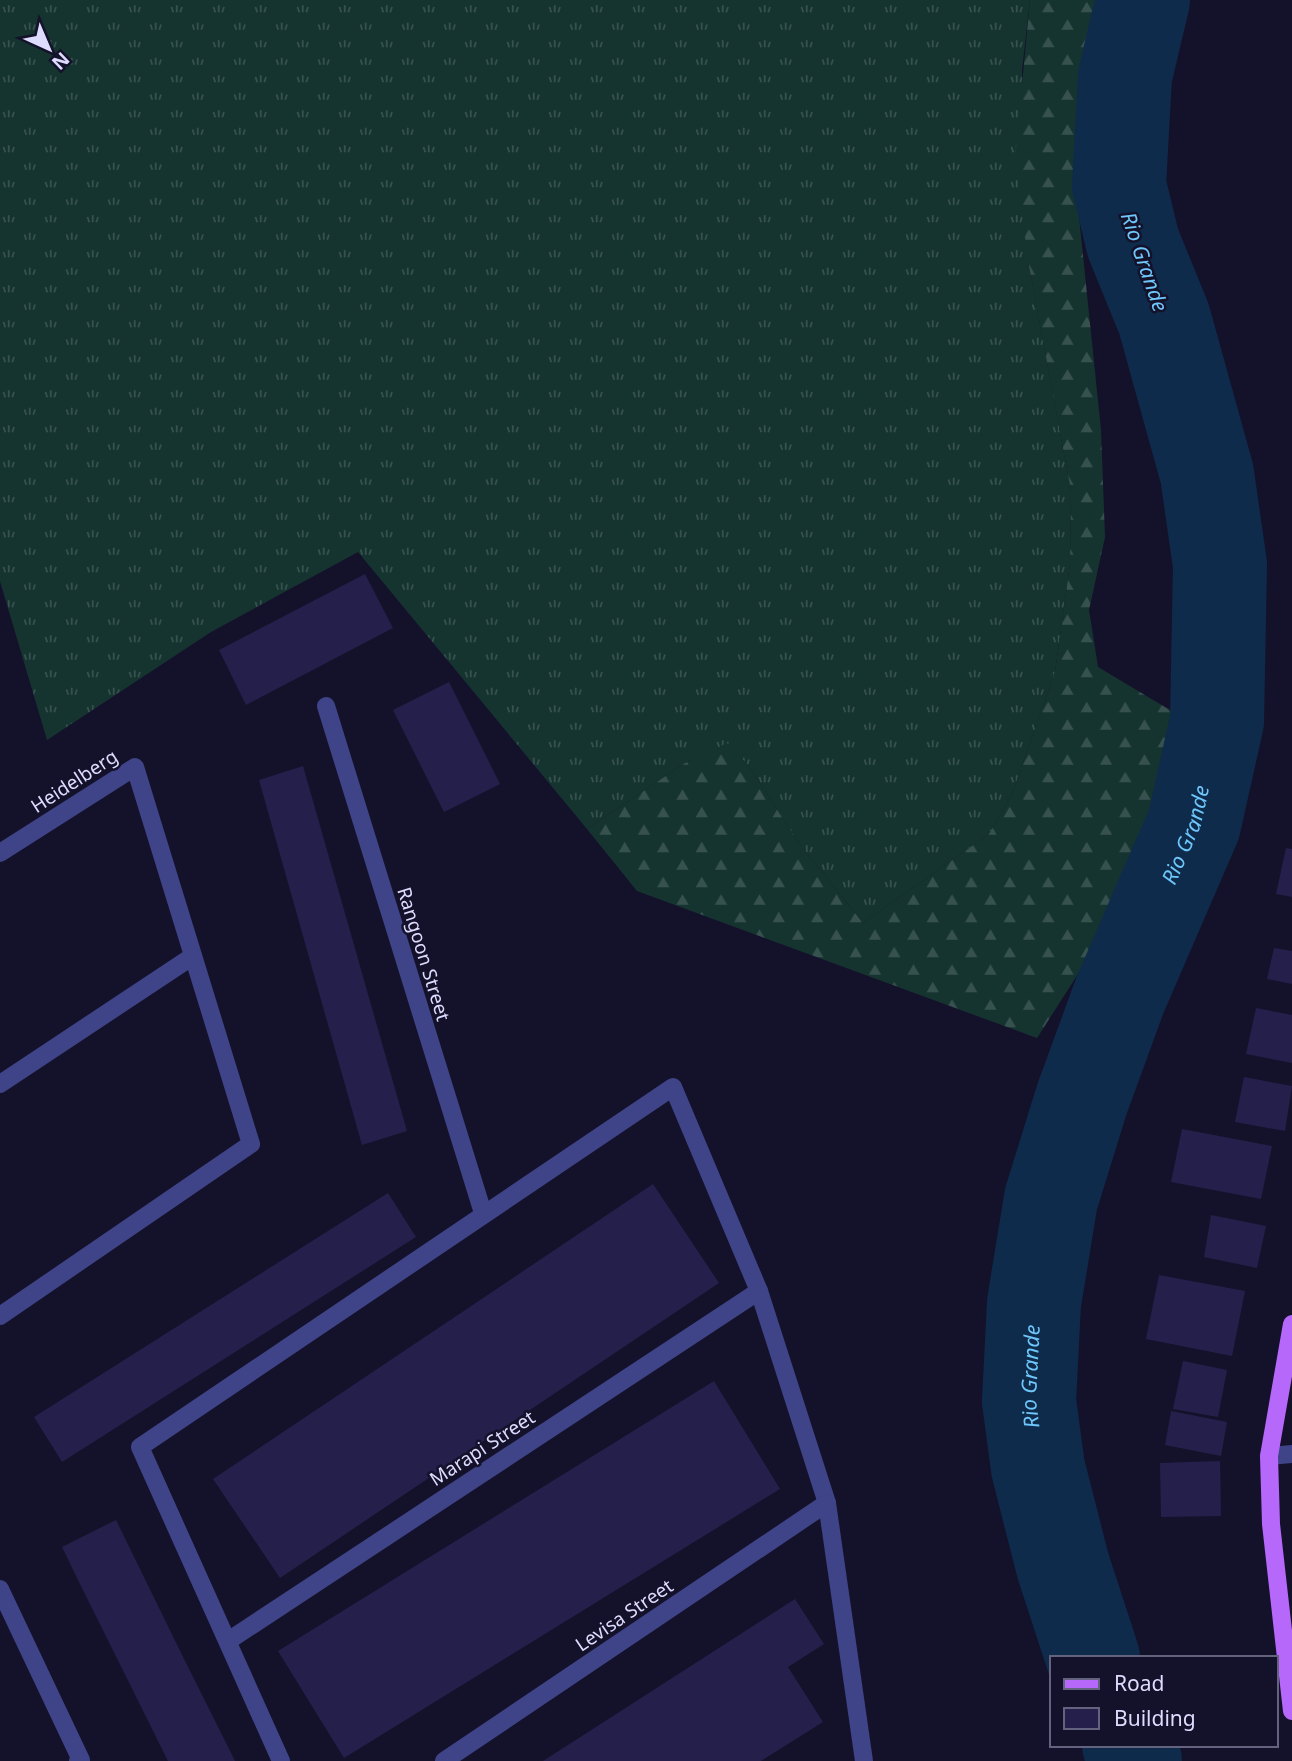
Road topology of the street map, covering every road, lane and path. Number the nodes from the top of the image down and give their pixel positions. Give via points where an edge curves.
1 (326, 706) dead end
2 (0, 853) edge
3 (193, 956) junction
4 (0, 1084) edge
5 (483, 1213) junction
6 (759, 1291) junction
7 (0, 1316) edge
8 (1292, 1324) edge
9 (1292, 1454) edge
10 (1269, 1457) junction
11 (827, 1503) junction
12 (0, 1589) edge
13 (228, 1641) junction
14 (1292, 1711) edge
15 (864, 1756) edge
16 (78, 1761) edge
17 (281, 1761) edge
18 (444, 1761) edge
19 (847, 1761) edge

1 - 5 street, Rangoon Street
2 - 3 street, Heidelberg via 135,767
3 - 4 street
3 - 7 street via 251,1144
5 - 6 street via 673,1087
5 - 13 street via 140,1447
6 - 11 street
6 - 13 street, Marapi Street
8 - 10 main road
9 - 10 street
10 - 14 main road via 1271,1524
11 - 15 street
11 - 18 street, Levisa Street
12 - 16 street via 81,1759
13 - 17 street
15 - 19 street

